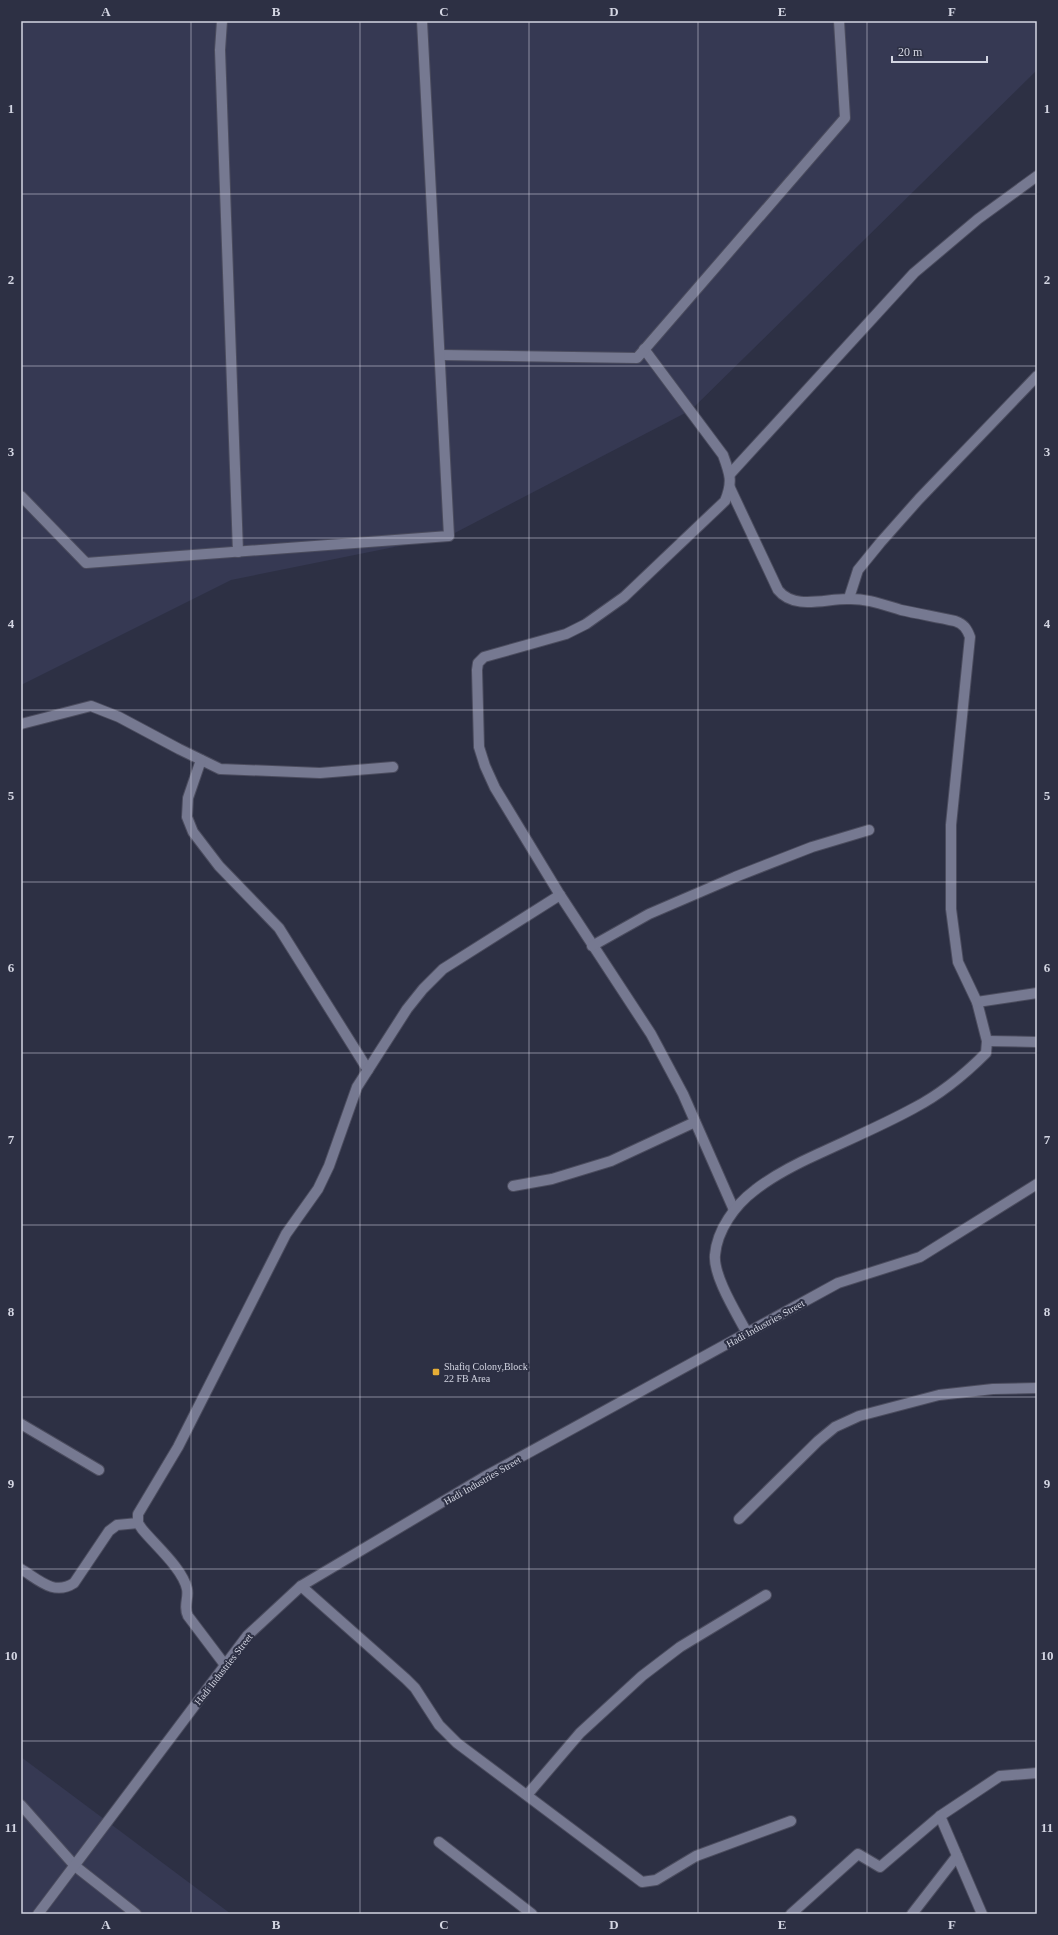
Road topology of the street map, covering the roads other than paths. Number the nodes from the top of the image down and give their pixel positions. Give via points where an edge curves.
1 (222, 21) edge
2 (422, 21) edge
3 (839, 21) edge
4 (1037, 176) edge
5 (644, 349) junction
6 (440, 355) junction
7 (1037, 376) edge
8 (730, 474) junction
9 (730, 488) junction
10 (21, 496) edge
11 (238, 552) junction
12 (849, 598) junction
13 (21, 724) edge
14 (201, 760) junction
15 (393, 767) dead end
16 (869, 830) dead end
17 (560, 895) junction
18 (592, 946) junction
19 (1037, 993) edge
20 (977, 1002) junction
21 (987, 1041) junction
22 (1037, 1042) edge
23 (368, 1070) junction
24 (696, 1122) junction
25 (1037, 1184) edge
26 (513, 1186) dead end
27 (734, 1210) junction
28 (747, 1333) junction
29 (1037, 1388) edge
30 (21, 1424) edge
31 (99, 1470) dead end
32 (739, 1519) dead end
33 (138, 1523) junction
34 (21, 1569) edge
35 (301, 1586) junction
36 (766, 1595) dead end
37 (225, 1665) junction
38 (1037, 1773) edge
39 (527, 1796) junction
40 (21, 1805) edge
41 (940, 1816) junction
42 (791, 1821) dead end
43 (439, 1842) dead end
44 (957, 1856) junction
45 (75, 1866) junction
46 (38, 1914) edge
47 (136, 1914) edge
48 (532, 1914) edge
49 (790, 1914) edge
50 (912, 1914) edge
51 (982, 1914) edge

1 - 11 street via 220,50
2 - 6 street
3 - 5 street via 845,118
4 - 8 street via 978,219 914,273
5 - 6 street via 637,358
5 - 8 street via 723,455
6 - 11 street via 449,536
7 - 12 street via 880,543 858,570
8 - 9 street
9 - 12 street via 784,598 794,602
9 - 17 street via 725,501 624,597 586,624 566,634 484,657 478,663 479,747 485,766 495,788
10 - 11 street via 86,563
12 - 20 street via 955,621 967,629 970,637 950,825 951,908 958,962
13 - 14 street via 91,706 119,717
14 - 15 street via 220,769 320,773
14 - 23 street via 188,798 187,817 193,832 219,866 280,928
16 - 18 street via 812,847 735,877 649,914
17 - 18 street
17 - 23 street via 443,969 407,1009
18 - 24 street via 650,1034
19 - 20 street
20 - 21 street
21 - 22 street
21 - 27 street via 986,1054 943,1090 915,1108 786,1169 754,1190
23 - 33 street via 357,1087 323,1178 286,1234 181,1440 138,1514
24 - 26 street via 610,1161 552,1179
24 - 27 street
25 - 28 street, Hadi Industries Street via 920,1257 838,1283
27 - 28 street via 721,1232 715,1256 717,1272
28 - 35 street, Hadi Industries Street via 486,1476
29 - 32 street via 993,1389 939,1395 853,1418 835,1426 818,1441
30 - 31 street
33 - 34 street via 117,1525 109,1531 74,1583 66,1588 59,1589 46,1585
33 - 37 street via 183,1577 187,1590 185,1608 188,1616
35 - 37 street, Hadi Industries Street via 247,1636
35 - 39 street via 406,1679 431,1715 457,1743
36 - 39 street via 680,1647 642,1676 580,1732
37 - 45 street, Hadi Industries Street
38 - 41 street via 1000,1776
39 - 42 street via 642,1882 656,1880 696,1856
40 - 45 street
41 - 44 street
41 - 49 street via 880,1867 858,1854
43 - 48 street
44 - 50 street
44 - 51 street
45 - 46 street, Hadi Industries Street
45 - 47 street

